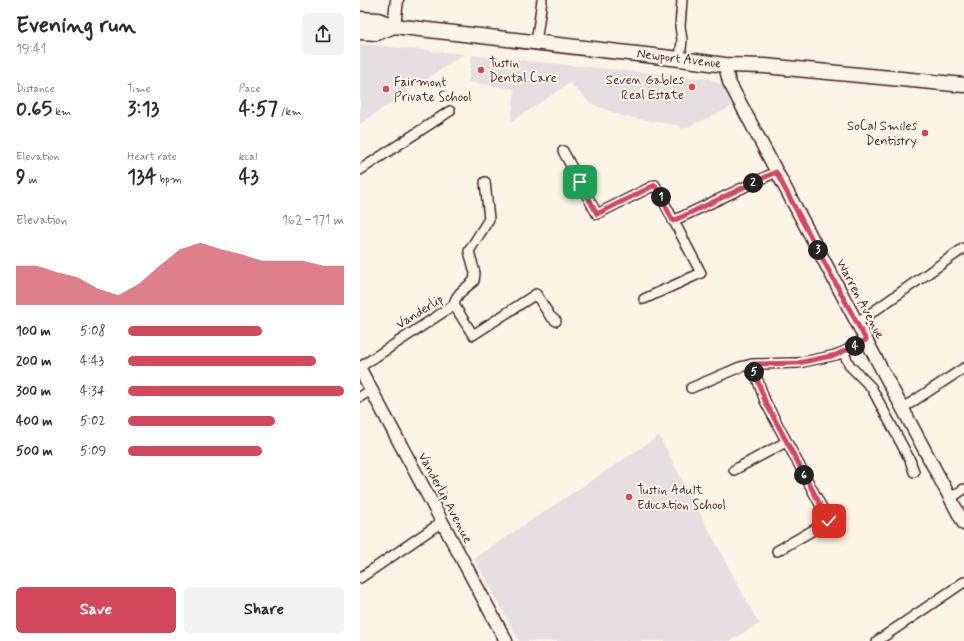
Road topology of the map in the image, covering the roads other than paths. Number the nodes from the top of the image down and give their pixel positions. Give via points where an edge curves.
1 (396, 0) edge
2 (542, 0) edge
3 (682, 0) edge
4 (360, 19) edge
5 (394, 26) junction
6 (360, 32) edge
7 (536, 43) junction
8 (680, 58) junction
9 (725, 65) junction
10 (964, 85) edge
11 (450, 111) dead end
12 (563, 150) dead end
13 (360, 170) edge
14 (776, 172) junction
15 (484, 182) dead end
16 (673, 221) junction
17 (964, 248) edge
18 (644, 299) dead end
19 (454, 305) junction
20 (556, 322) dead end
21 (857, 323) junction
22 (866, 340) junction
23 (843, 352) junction
24 (752, 364) junction
25 (360, 368) edge
26 (964, 368) edge
27 (691, 388) dead end
28 (371, 390) junction
29 (360, 397) edge
30 (903, 408) junction
31 (786, 442) junction
32 (734, 470) dead end
33 (914, 472) dead end
34 (964, 489) edge
35 (951, 498) junction
36 (442, 522) junction
37 (964, 524) edge
38 (777, 551) dead end
39 (360, 578) edge
40 (964, 582) edge
41 (506, 641) edge
42 (877, 641) edge

1 - 5 street
2 - 7 street
3 - 8 street
4 - 5 main road, Newport Avenue via 378,20
5 - 6 main road, Newport Avenue via 377,33
5 - 7 main road, Newport Avenue
7 - 8 main road, Newport Avenue
8 - 9 main road, Newport Avenue
9 - 10 main road, Newport Avenue via 765,66
9 - 14 street, Warren Avenue via 729,82
11 - 13 street
12 - 16 street via 597,214 655,185
14 - 16 street
14 - 21 street, Warren Avenue
15 - 19 street via 489,219 469,251 475,273 474,281 454,300
16 - 18 street via 700,273
17 - 21 street
19 - 20 street, Vanderlip via 473,335 536,294
19 - 25 street, Vanderlip
21 - 22 street, Warren Avenue
22 - 23 street
22 - 30 street, Warren Avenue
23 - 24 street via 798,363
23 - 33 street via 850,366 871,387
24 - 27 street
24 - 31 street via 765,401
25 - 28 street, Vanderlip Avenue
26 - 30 street
28 - 29 street
28 - 36 street, Vanderlip Avenue
30 - 35 street, Warren Avenue
31 - 32 street
31 - 38 street via 829,521
34 - 35 street
35 - 37 street, Warren Avenue
36 - 39 street
36 - 41 street, Vanderlip Avenue
40 - 42 street

